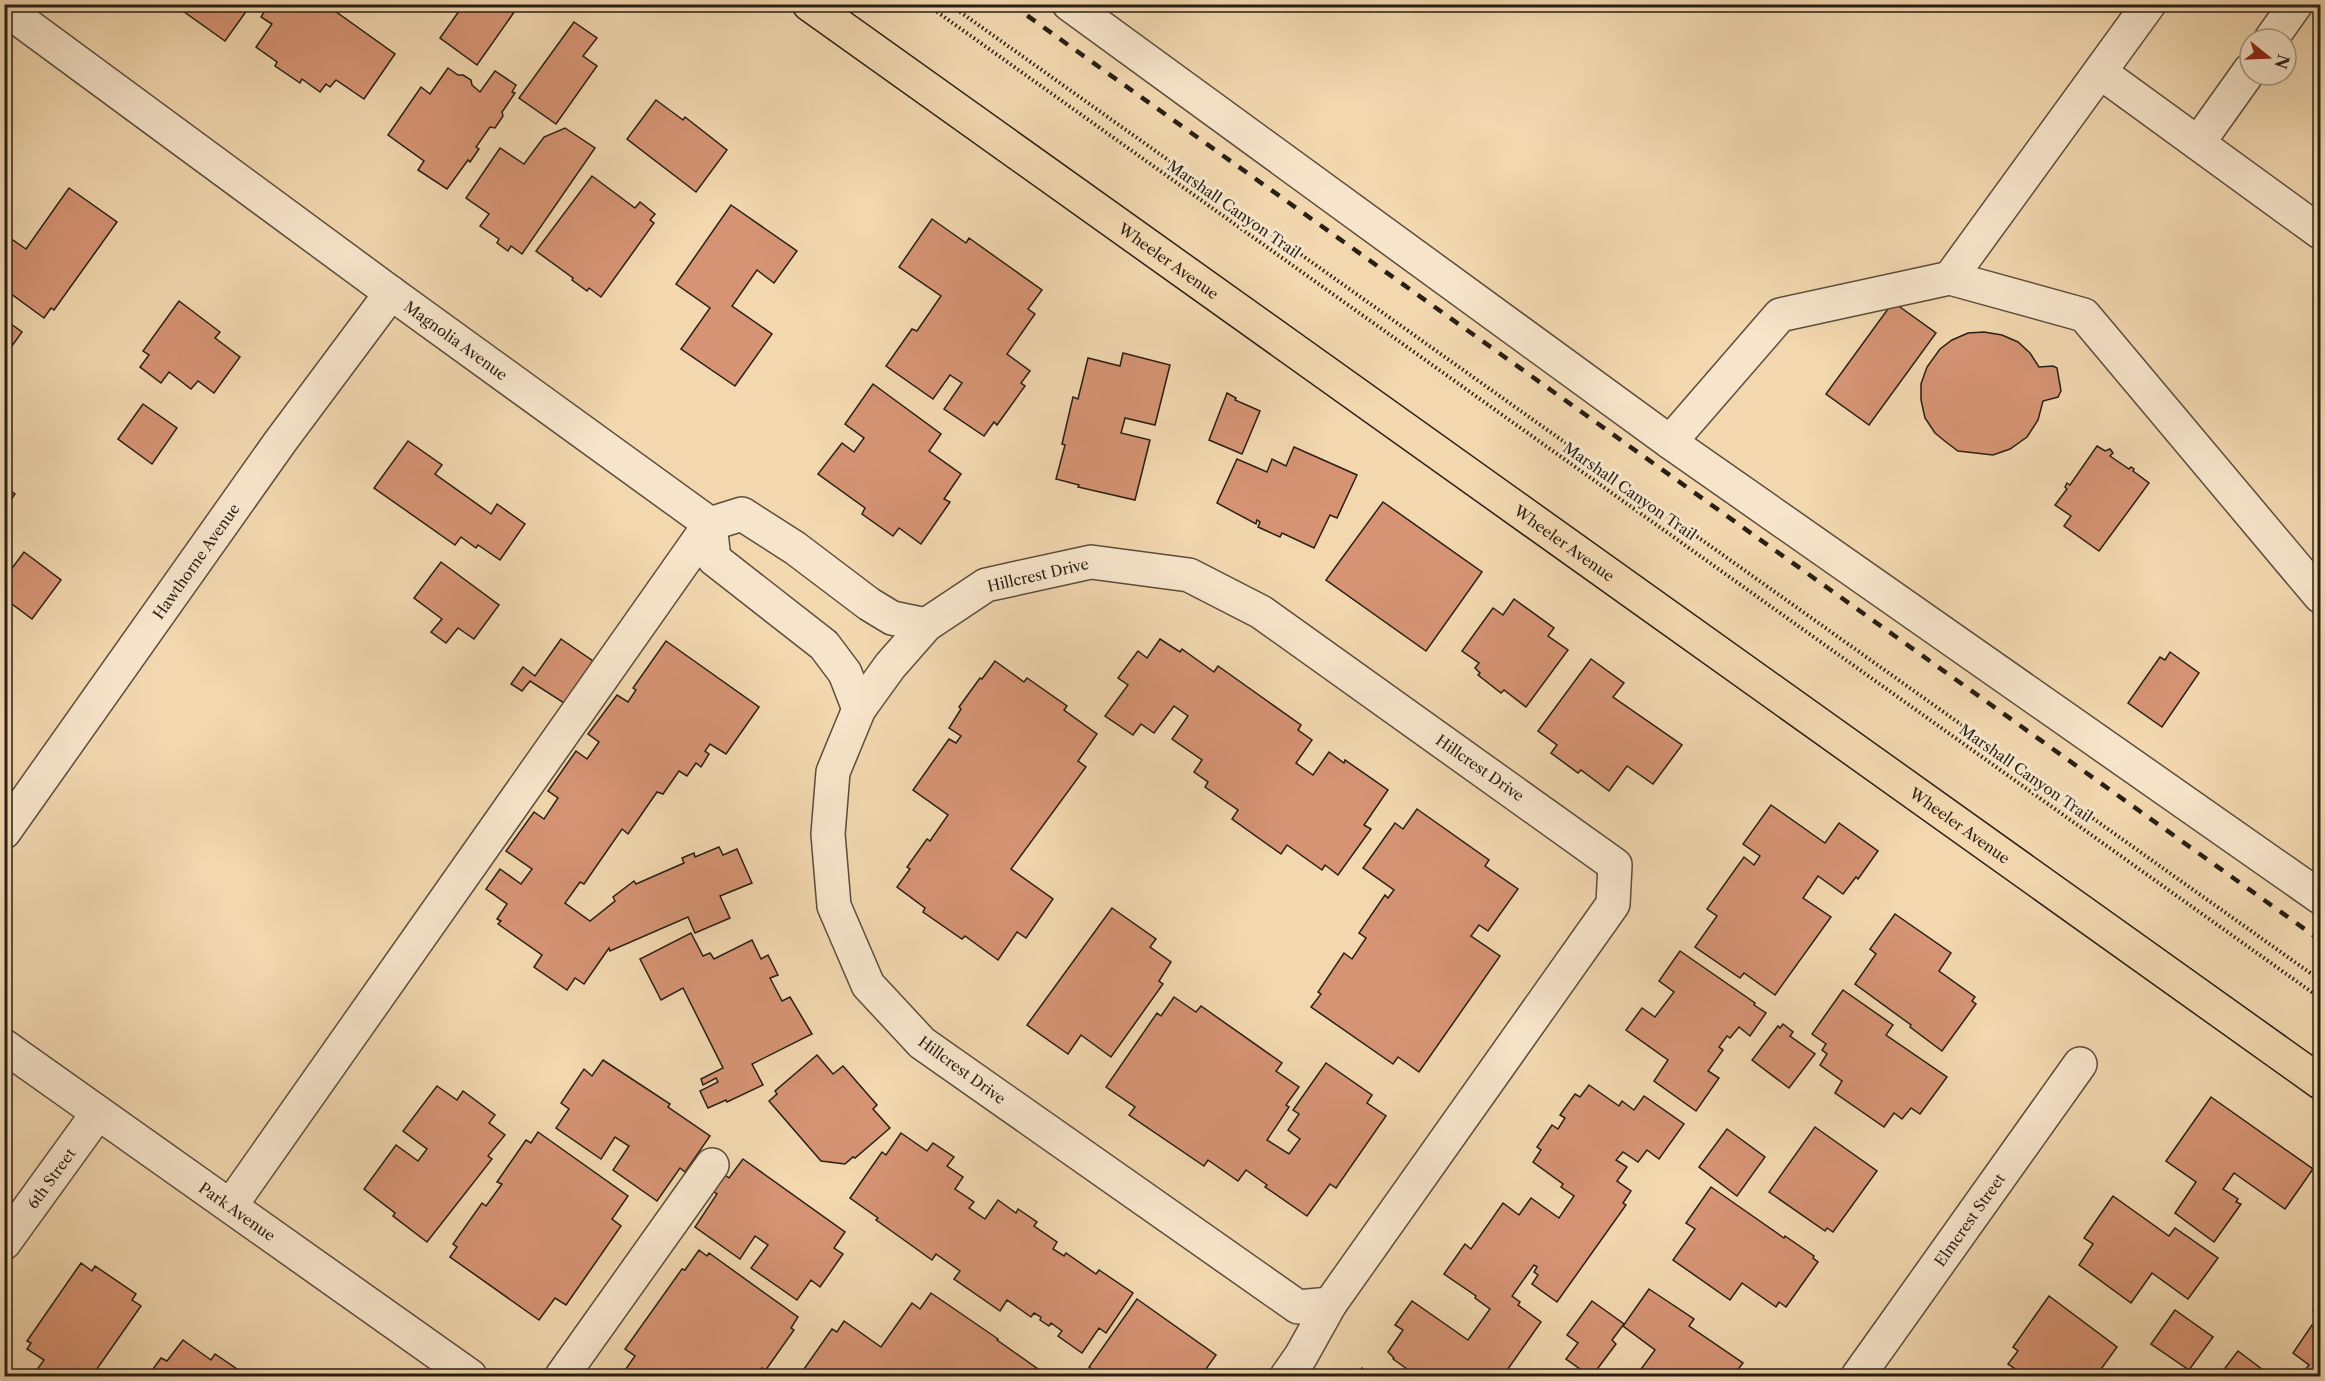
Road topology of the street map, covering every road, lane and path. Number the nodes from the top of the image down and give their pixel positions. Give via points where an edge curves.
1 (809, 4) edge
2 (926, 4) edge
3 (949, 4) edge
4 (1069, 4) edge
5 (2149, 4) edge
6 (2296, 4) edge
7 (11, 13) edge
8 (2280, 27) edge
9 (2100, 72) junction
10 (2238, 87) edge
11 (2199, 143) junction
12 (2320, 232) edge
13 (1950, 278) junction
14 (391, 293) junction
15 (1670, 442) junction
16 (710, 524) junction
17 (2320, 596) edge
18 (926, 624) junction
19 (860, 709) junction
20 (4, 832) edge
21 (2320, 897) edge
22 (2320, 980) edge
23 (2320, 998) edge
24 (4, 1046) edge
25 (2080, 1064) dead end
26 (2320, 1082) edge
27 (98, 1113) junction
28 (712, 1165) dead end
29 (231, 1205) junction
30 (4, 1243) edge
31 (1330, 1304) junction
32 (470, 1377) edge
33 (562, 1377) edge
34 (1287, 1377) edge
35 (1858, 1377) edge

1 - 26 main road, Wheeler Avenue
2 - 23 path, Marshall Canyon Trail
3 - 22 path, Marshall Canyon Trail
4 - 15 street
5 - 9 street
6 - 8 street
7 - 14 street, Magnolia Avenue
9 - 11 street
9 - 13 street
10 - 11 street
11 - 12 street
13 - 15 street via 1780,315
13 - 17 street via 2084,315
14 - 16 street, Magnolia Avenue
14 - 20 street, Hawthorne Avenue via 280,442
15 - 21 street
16 - 18 street via 742,514 892,618
16 - 19 street via 714,559 824,645 845,673
16 - 29 street
18 - 19 street, Hillcrest Drive
18 - 31 street, Hillcrest Drive via 986,585 1091,562 1189,575 1261,612 1615,865 1613,904
19 - 31 street, Hillcrest Drive via 833,772 828,834 834,906 868,985 922,1043 1298,1307
24 - 27 street, Park Avenue
25 - 35 street, Elmcrest Street
27 - 29 street, Park Avenue
27 - 30 street, 6th Street
28 - 33 street
29 - 32 street, Park Avenue
31 - 34 street, Hillcrest Drive

